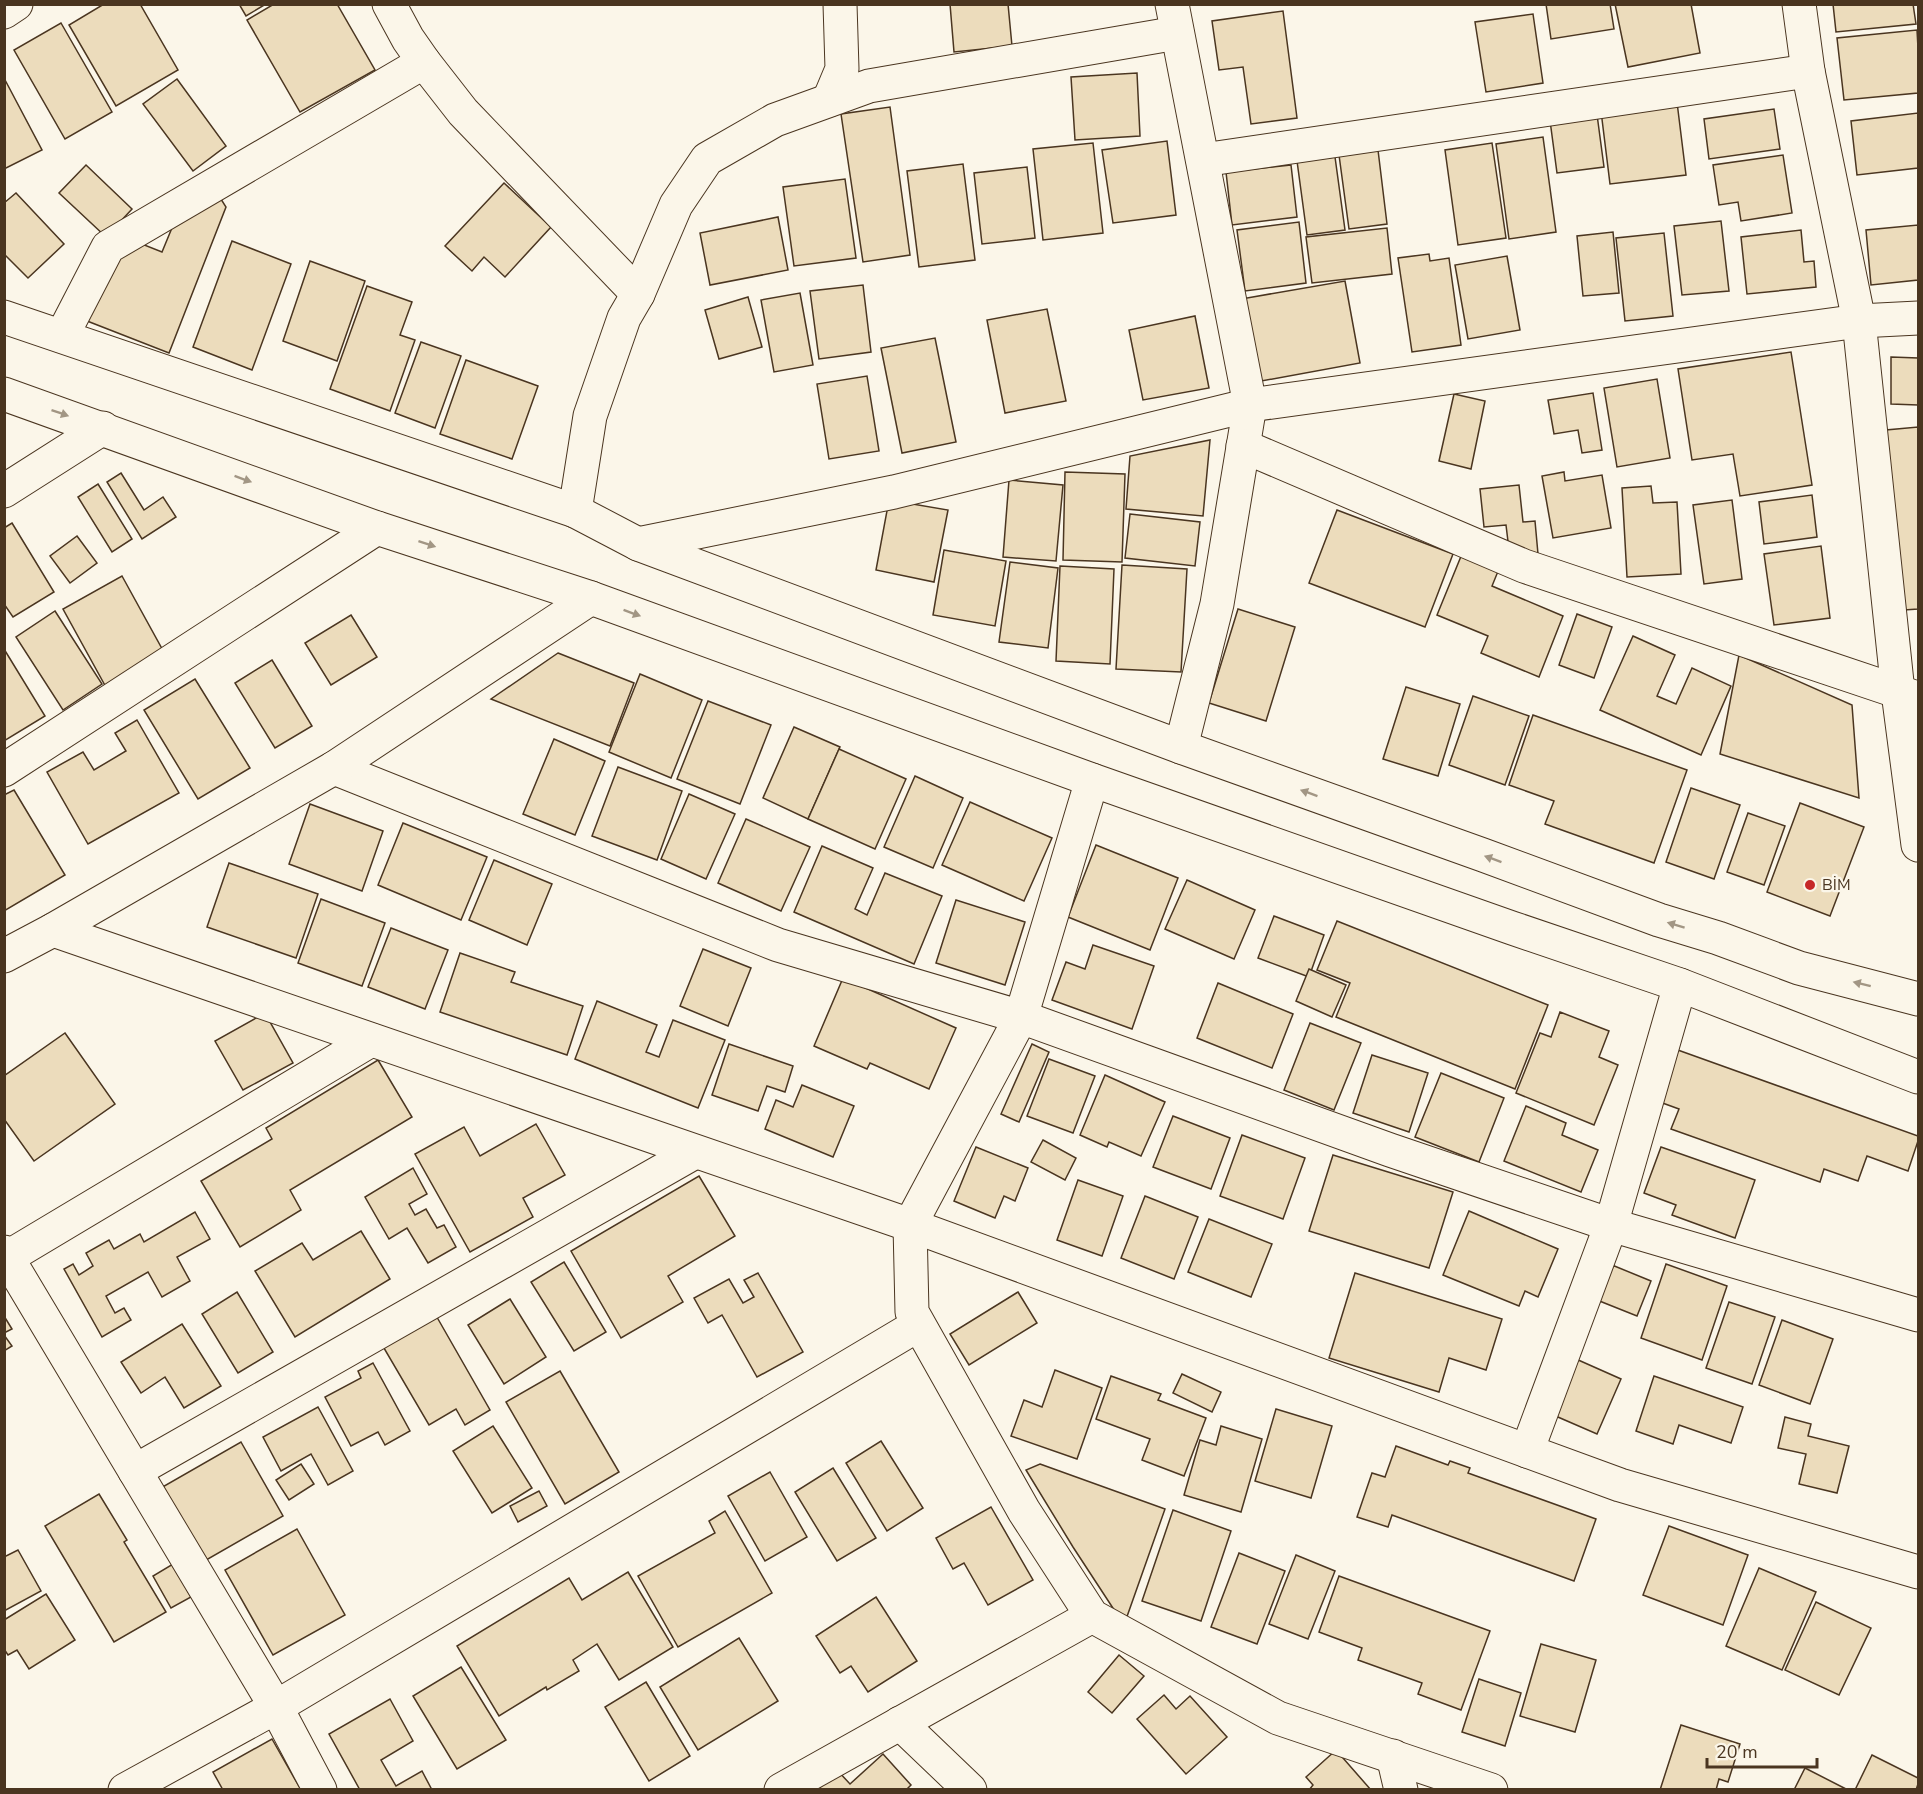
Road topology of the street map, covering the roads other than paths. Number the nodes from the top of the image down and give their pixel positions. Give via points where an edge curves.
1 (16, 4) edge
2 (389, 4) edge
3 (840, 4) edge
4 (1799, 4) edge
5 (4, 12) edge
6 (1174, 19) edge
7 (424, 62) junction
8 (1808, 71) junction
9 (829, 100) junction
10 (1203, 160) junction
11 (638, 294) junction
12 (4, 317) edge
13 (1918, 318) edge
14 (1859, 321) junction
15 (62, 336) junction
16 (4, 394) edge
17 (1250, 405) junction
18 (103, 428) junction
19 (1243, 446) junction
20 (4, 491) edge
21 (575, 511) junction
22 (377, 528) junction
23 (638, 544) junction
24 (591, 598) junction
25 (1908, 695) edge
26 (1181, 747) junction
27 (334, 768) junction
28 (4, 770) edge
29 (1092, 780) junction
30 (1918, 845) edge
31 (53, 930) junction
32 (4, 956) edge
33 (1680, 985) junction
34 (1918, 999) edge
35 (1021, 1017) junction
36 (371, 1040) junction
37 (1918, 1077) edge
38 (695, 1152) junction
39 (910, 1225) junction
40 (1611, 1225) junction
41 (6, 1255) edge
42 (1918, 1315) edge
43 (918, 1324) junction
44 (1527, 1451) junction
45 (135, 1471) junction
46 (1918, 1572) edge
47 (1092, 1616) junction
48 (276, 1707) junction
49 (900, 1723) junction
50 (1392, 1756) junction
51 (125, 1790) edge
52 (320, 1790) edge
53 (781, 1790) edge
54 (970, 1790) edge
55 (1401, 1790) edge
56 (1491, 1790) edge

1 - 5 street
2 - 7 street
3 - 9 street via 842,69
4 - 8 street
6 - 9 street via 869,86
6 - 10 street
7 - 11 street via 463,112
7 - 15 street via 108,247
8 - 10 street
8 - 14 street
9 - 11 street via 775,120 707,159 676,205
10 - 17 street
11 - 21 street via 624,318 590,416
12 - 15 street
13 - 14 street
14 - 17 street
14 - 25 street
15 - 21 street
16 -> 18 street
17 - 19 street
17 - 23 street via 894,492
18 - 20 street
18 -> 22 street
19 - 25 street via 1524,566
19 - 26 street via 1217,604
21 - 23 street
22 -> 24 street
22 - 28 street
23 - 26 street
24 - 27 street
24 -> 29 street
25 - 30 street
34 -> 26 street via 1799,968
27 - 31 street
27 - 35 street via 778,945
29 - 33 street
29 - 35 street
31 - 32 street
31 - 36 street
33 - 37 street
33 - 40 street
35 - 39 street
35 - 40 street
36 - 38 street
36 - 41 street
38 - 39 street
38 - 45 street
39 - 43 street via 912,1312
39 - 44 street
40 - 42 street
40 - 44 street
41 - 45 street
43 - 47 street via 1024,1511
43 - 48 street
44 - 46 street via 1620,1485
45 - 48 street
47 - 49 street
47 - 50 street via 1278,1718
48 - 51 street
48 - 52 street
49 - 53 street
49 - 54 street
50 - 55 street
50 - 56 street

